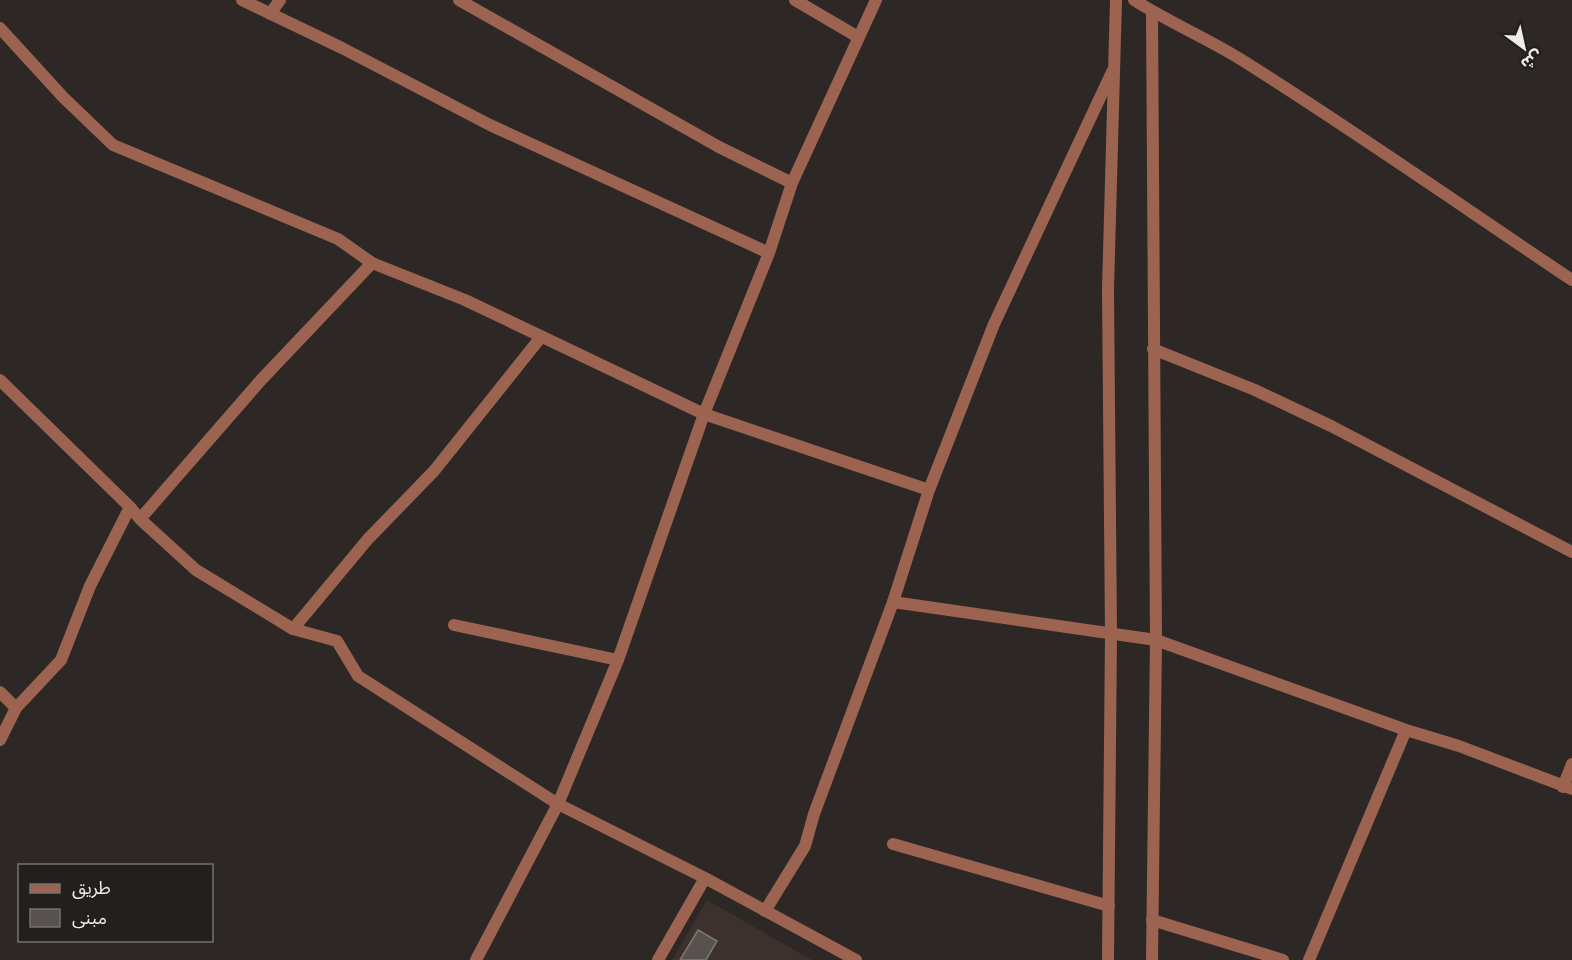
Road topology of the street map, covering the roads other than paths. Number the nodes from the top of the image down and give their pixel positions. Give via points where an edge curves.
1 (242, 0) edge
2 (280, 0) edge
3 (459, 0) edge
4 (795, 0) edge
5 (876, 0) edge
6 (1116, 0) edge
7 (1134, 0) edge
8 (1152, 12) junction
9 (270, 14) junction
10 (0, 28) edge
11 (858, 37) junction
12 (1112, 72) junction
13 (792, 183) junction
14 (769, 253) junction
15 (372, 263) junction
16 (1572, 279) edge
17 (541, 337) junction
18 (1153, 350) junction
19 (0, 380) edge
20 (704, 414) junction
21 (929, 490) junction
22 (130, 507) junction
23 (140, 519) junction
24 (1572, 552) edge
25 (893, 602) junction
26 (454, 625) dead end
27 (293, 629) junction
28 (1111, 634) junction
29 (1156, 640) junction
30 (618, 660) junction
31 (0, 692) edge
32 (16, 708) junction
33 (1406, 730) junction
34 (0, 740) edge
35 (1572, 764) edge
36 (1567, 788) edge
37 (558, 804) junction
38 (893, 844) dead end
39 (705, 878) junction
40 (1109, 906) junction
41 (765, 911) junction
42 (1152, 920) junction
43 (477, 960) edge
44 (658, 960) edge
45 (856, 960) edge
46 (1108, 960) edge
47 (1152, 960) edge
48 (1283, 960) edge
49 (1309, 960) edge

1 - 9 street
2 - 9 street
3 - 13 street via 719,147
4 - 11 street
5 - 11 street
6 - 12 street
7 - 8 street
8 - 16 street via 1223,48 1368,140 1453,202
8 - 18 street
9 - 14 street via 490,125
10 - 15 street via 113,145 338,238
11 - 13 street
12 - 21 street via 994,324
12 - 28 street via 1108,289
13 - 14 street
14 - 20 street
15 - 17 street
15 - 23 street via 261,380
17 - 20 street
17 - 27 street via 440,463
18 - 24 street via 1255,390 1320,421
18 - 29 street
19 - 22 street
20 - 21 street
20 - 30 street
21 - 25 street
22 - 23 street
22 - 32 street via 90,586 61,660
23 - 27 street via 196,570
25 - 28 street
25 - 41 street via 805,846
26 - 30 street
27 - 37 street via 337,641 358,676
28 - 29 street
28 - 40 street
29 - 33 street
29 - 42 street
30 - 37 street
31 - 32 street
32 - 34 street
33 - 36 street
33 - 49 street
35 - 36 street
37 - 39 street
37 - 43 street
38 - 40 street
39 - 41 street
39 - 44 street
40 - 46 street
41 - 45 street
42 - 47 street
42 - 48 street

